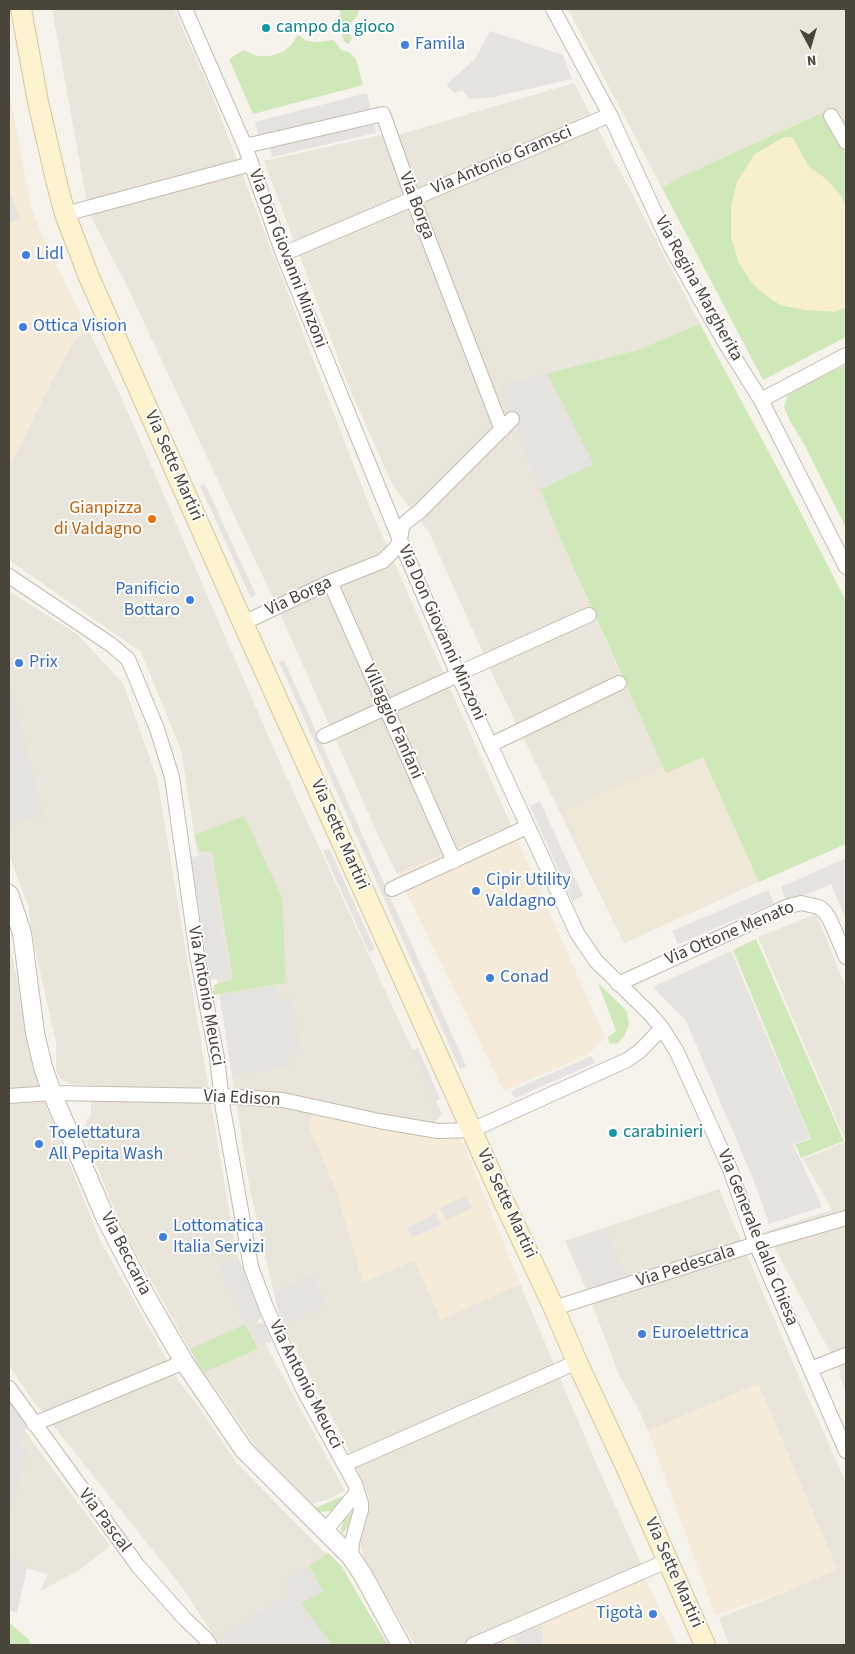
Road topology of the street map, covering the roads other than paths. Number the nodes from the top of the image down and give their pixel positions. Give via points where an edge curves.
1 (21, 9) edge
2 (185, 9) edge
3 (553, 9) edge
4 (610, 115) junction
5 (831, 116) dead end
6 (846, 142) edge
7 (245, 146) junction
8 (251, 164) junction
9 (413, 198) junction
10 (65, 214) junction
11 (284, 254) junction
12 (846, 355) edge
13 (761, 400) junction
14 (512, 419) dead end
15 (502, 430) junction
16 (400, 540) junction
17 (846, 567) edge
18 (9, 576) edge
19 (330, 582) junction
20 (589, 615) dead end
21 (243, 623) junction
22 (458, 675) junction
23 (619, 683) dead end
24 (386, 708) junction
25 (324, 736) dead end
26 (490, 745) junction
27 (527, 827) junction
28 (454, 861) junction
29 (392, 889) dead end
30 (9, 894) edge
31 (846, 957) edge
32 (618, 984) junction
33 (662, 1028) junction
34 (52, 1094) junction
35 (9, 1096) edge
36 (221, 1096) junction
37 (472, 1130) junction
38 (846, 1218) edge
39 (756, 1244) junction
40 (554, 1308) junction
41 (846, 1355) edge
42 (184, 1362) junction
43 (577, 1362) junction
44 (811, 1369) junction
45 (9, 1388) edge
46 (34, 1424) junction
47 (846, 1451) edge
48 (345, 1464) junction
49 (357, 1492) junction
50 (325, 1531) junction
51 (351, 1557) junction
52 (667, 1561) junction
53 (210, 1645) edge
54 (401, 1645) edge
55 (473, 1645) edge
56 (705, 1645) edge

1 - 10 main road, Via Sette Martiri via 38,102
2 - 7 street, Via Don Giovanni Minzoni
3 - 4 street, Via Regina Margherita
4 - 9 street, Via Antonio Gramsci
4 - 13 street, Via Regina Margherita via 671,247
5 - 6 street
7 - 8 street, Via Don Giovanni Minzoni
7 - 9 street, Via Borga via 383,114
8 - 10 street
8 - 11 street, Via Don Giovanni Minzoni
9 - 11 street, Via Antonio Gramsci
9 - 15 street, Via Borga
10 - 21 main road, Via Sette Martiri via 116,340
11 - 16 street, Via Don Giovanni Minzoni
12 - 13 street
13 - 17 street, Via Regina Margherita
14 - 15 street, Via Borga
15 - 16 street, Via Borga via 406,522
16 - 19 street, Via Borga via 383,560
16 - 22 street, Via Don Giovanni Minzoni
18 - 36 street, Via Antonio Meucci via 128,659 139,683 172,777
19 - 21 street, Via Borga
19 - 24 street, Villaggio Fanfani
20 - 22 street
21 - 37 main road, Via Sette Martiri
22 - 24 street
22 - 26 street, Via Don Giovanni Minzoni
23 - 26 street
24 - 25 street
24 - 28 street, Villaggio Fanfani
26 - 27 street, Via Don Giovanni Minzoni
27 - 28 street
27 - 32 street, Via Don Giovanni Minzoni via 577,933 596,961
28 - 29 street
30 - 34 street, Via Beccaria via 22,933 34,1033
31 - 32 street, Via Ottone Menato via 824,912 819,907 801,903
32 - 33 street, Via Don Giovanni Minzoni
33 - 37 street via 640,1051 626,1060
33 - 39 street, Via Generale dalla Chiesa via 677,1052 730,1169
34 - 35 street, Via Edison
34 - 36 street, Via Edison
34 - 42 street, Via Beccaria via 105,1217
36 - 37 street, Via Edison via 283,1100 438,1132
36 - 48 street, Via Antonio Meucci via 251,1267 303,1389
37 - 40 main road, Via Sette Martiri
38 - 39 street, Via Pedescala
39 - 40 street, Via Pedescala
39 - 44 street, Via Generale dalla Chiesa
40 - 43 main road, Via Sette Martiri
41 - 44 street
42 - 46 street
42 - 50 street, Via Beccaria via 244,1450
43 - 48 street, Via Antonio Meucci
43 - 52 main road, Via Sette Martiri
44 - 47 street, Via Generale dalla Chiesa
45 - 46 street, Via Pascal
46 - 53 street, Via Pascal via 138,1566
48 - 49 street, Via Antonio Meucci
49 - 50 street
49 - 51 street, Via Antonio Meucci via 361,1510
50 - 51 street, Via Beccaria
51 - 54 street, Via Beccaria
52 - 55 street
52 - 56 main road, Via Sette Martiri

